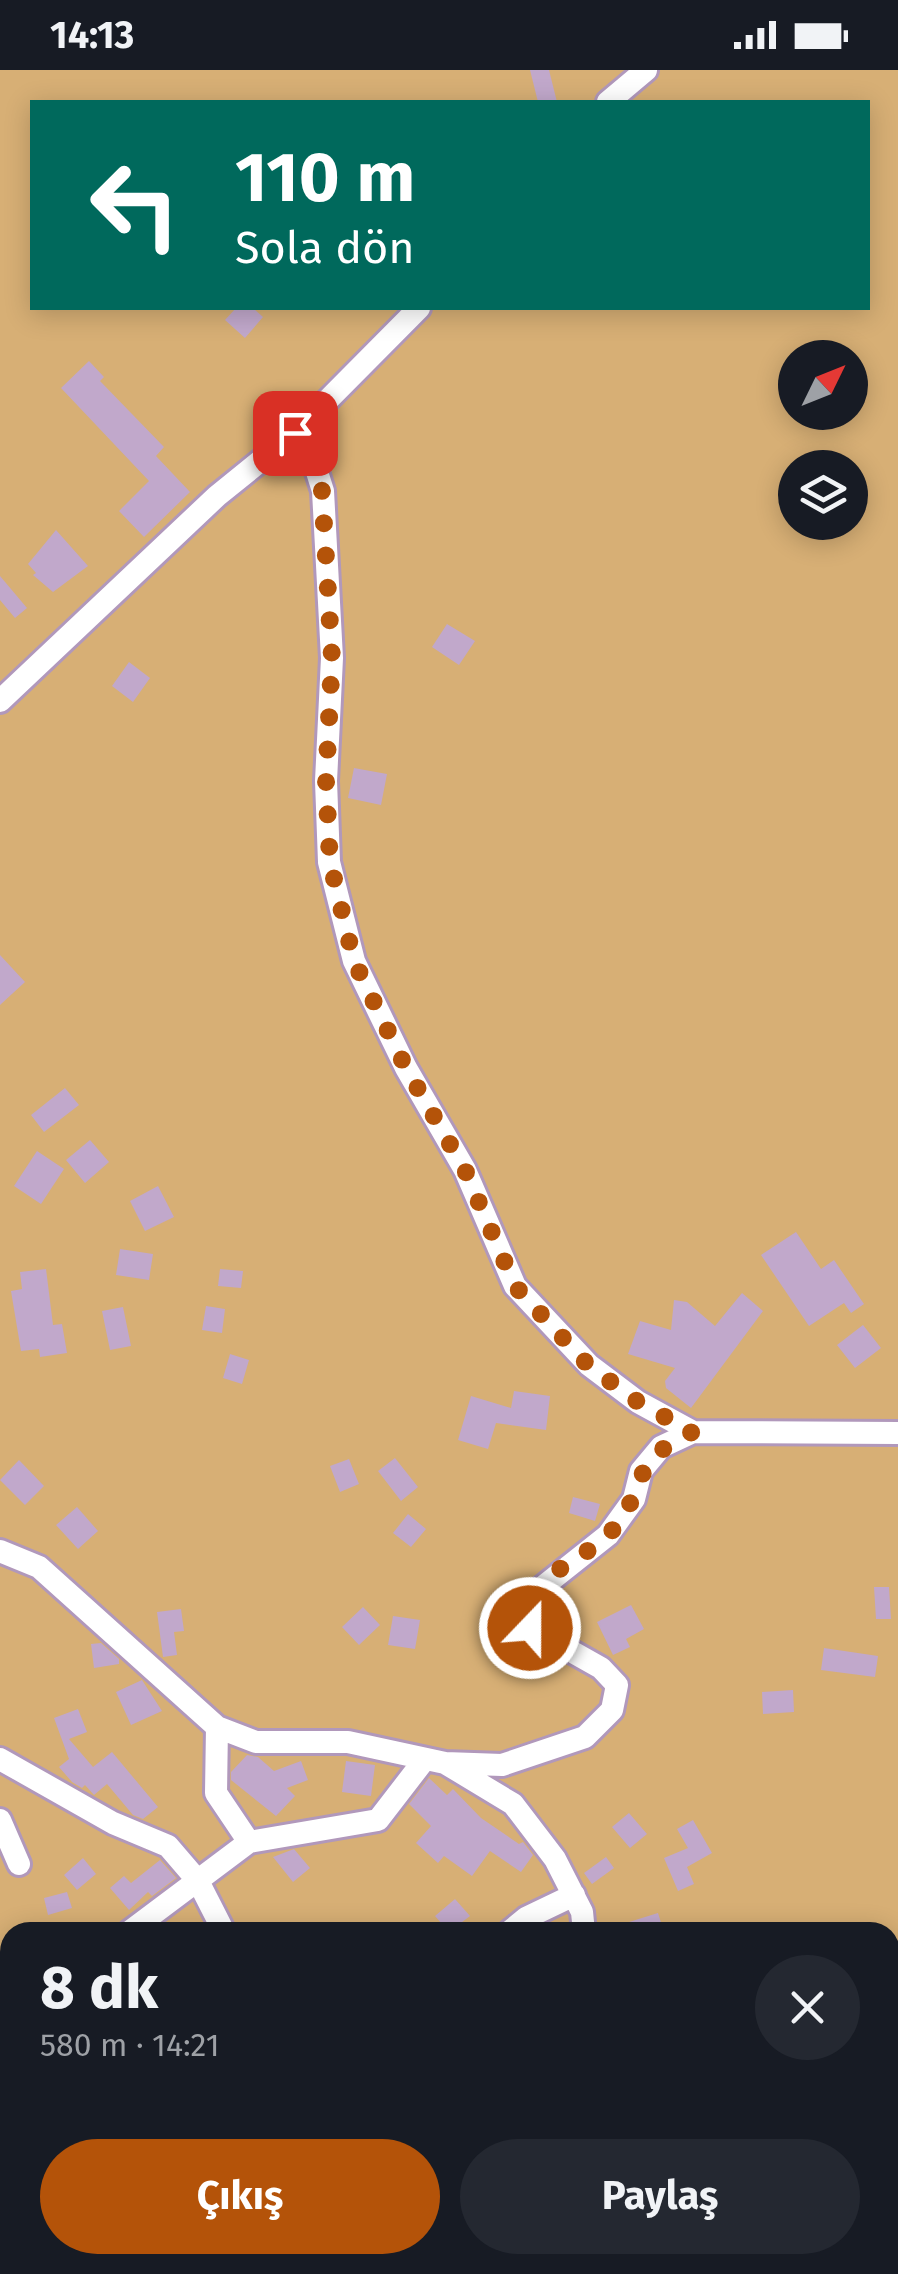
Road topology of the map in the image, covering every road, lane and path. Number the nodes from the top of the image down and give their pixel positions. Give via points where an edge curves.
1 (646, 70) edge
2 (610, 100) edge
3 (417, 310) edge
4 (295, 433) junction
5 (0, 701) edge
6 (692, 1432) junction
7 (898, 1434) edge
8 (0, 1552) edge
9 (217, 1726) junction
10 (0, 1759) edge
11 (435, 1761) junction
12 (0, 1820) edge
13 (249, 1842) junction
14 (19, 1864) dead end
15 (198, 1881) junction
16 (574, 1895) junction
17 (143, 1922) edge
18 (219, 1922) edge
19 (521, 1922) edge
20 (583, 1922) edge

1 - 2 street
3 - 4 street
4 - 5 street via 217,496
4 - 6 street via 312,456 322,491 332,658 330,862 354,961 465,1170 515,1286 588,1365
6 - 7 street
6 - 11 street via 661,1446 608,1535 540,1589 530,1628 601,1668 616,1684 612,1710 585,1737 502,1765
8 - 9 street via 39,1567
9 - 11 street via 256,1742 348,1742
9 - 13 street via 216,1793
10 - 15 street via 168,1846
11 - 13 street via 378,1820
11 - 16 street via 513,1804
12 - 14 street
13 - 15 street
15 - 17 street
15 - 18 street
16 - 19 street
16 - 20 street

